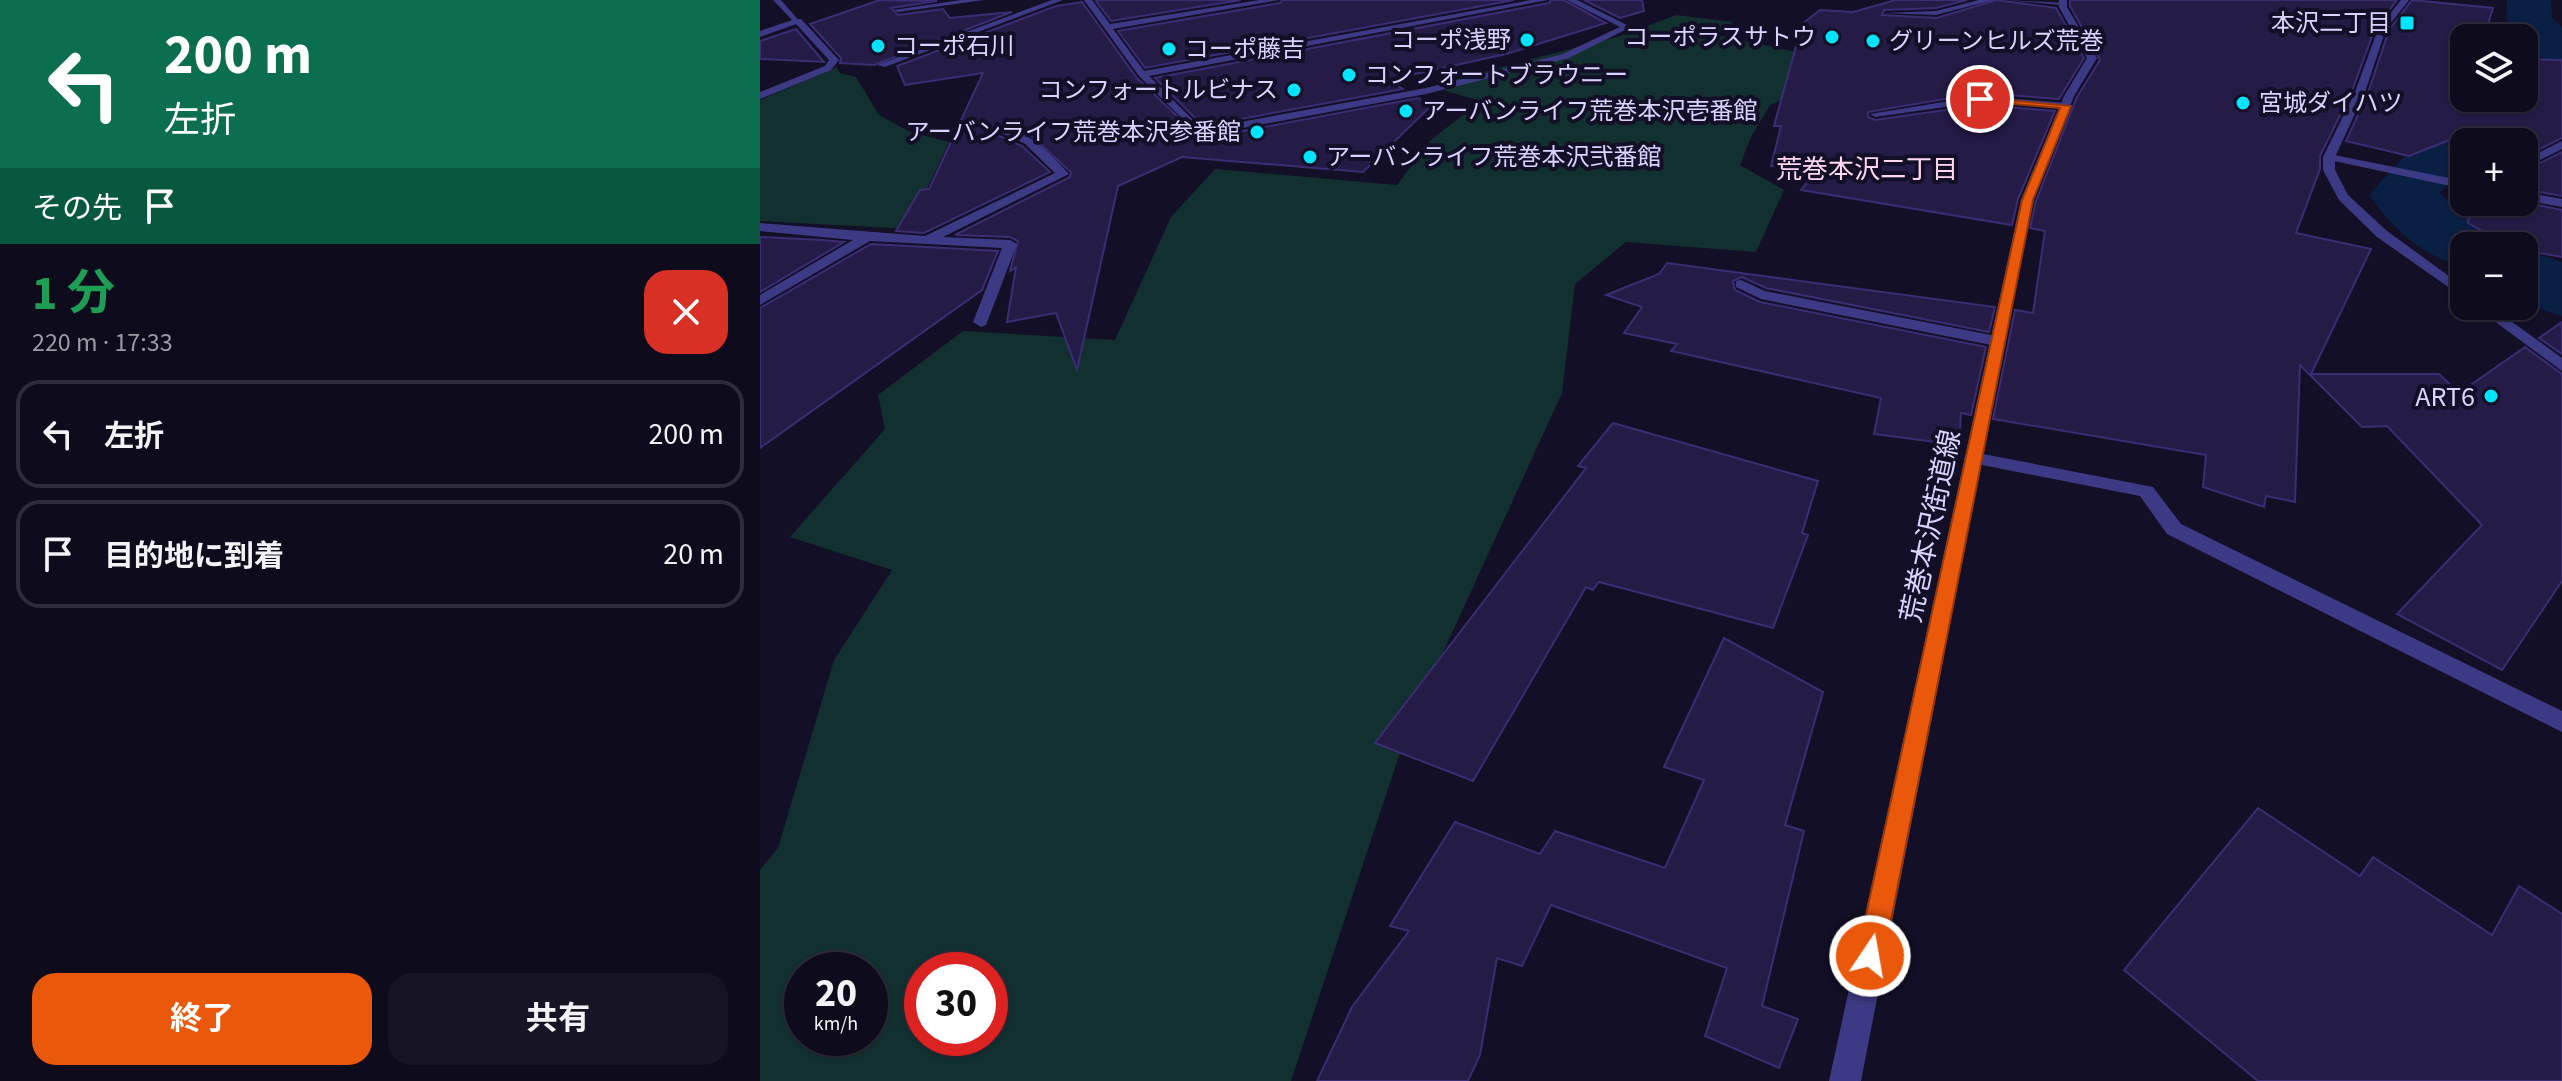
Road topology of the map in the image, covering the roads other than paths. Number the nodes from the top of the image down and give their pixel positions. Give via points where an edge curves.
1 (777, 0) edge
2 (980, 0) edge
3 (1059, 0) edge
4 (1088, 0) edge
5 (1275, 0) edge
6 (1544, 0) edge
7 (1571, 0) edge
8 (1989, 0) edge
9 (2009, 0) edge
10 (2405, 0) edge
11 (2062, 2) edge
12 (898, 10) dead end
13 (1888, 13) dead end
14 (798, 21) junction
15 (1108, 27) junction
16 (760, 34) edge
17 (882, 65) dead end
18 (1142, 74) junction
19 (760, 96) edge
20 (2066, 106) junction
21 (1875, 114) dead end
22 (1000, 129) dead end
23 (2562, 144) edge
24 (2329, 157) junction
25 (2538, 157) edge
26 (2450, 182) edge
27 (2538, 199) edge
28 (2562, 203) edge
29 (760, 227) edge
30 (867, 237) junction
31 (927, 240) junction
32 (1741, 284) dead end
33 (2450, 284) edge
34 (760, 301) edge
35 (2500, 320) edge
36 (981, 322) dead end
37 (1996, 341) junction
38 (2562, 366) edge
39 (1973, 458) junction
40 (2562, 722) edge
41 (1845, 1081) edge

1 - 14 street
2 - 12 street
3 - 17 street
4 - 15 street
5 - 15 street
6 - 18 street
7 - 18 street via 1627,27 1566,56 1426,91 1200,133
8 - 13 street via 1936,13
9 - 11 street
10 - 24 street via 2382,29
11 - 20 street, 荒巻本沢街道線 via 2092,58
14 - 16 street
14 - 19 street via 834,60 828,68
15 - 18 street
20 - 21 street via 1980,99
20 - 37 street, 荒巻本沢街道線 via 2027,200
22 - 31 street via 1028,141 1063,174
23 - 25 street
24 - 26 street
24 - 33 street via 2329,170 2343,197 2382,234
27 - 28 street
29 - 30 street
30 - 31 street
30 - 34 street
31 - 36 street via 1010,244
32 - 37 street via 1761,295
35 - 38 street
37 - 39 street, 荒巻本沢街道線
39 - 40 street via 2146,491 2174,529
39 - 41 street, 荒巻本沢街道線

